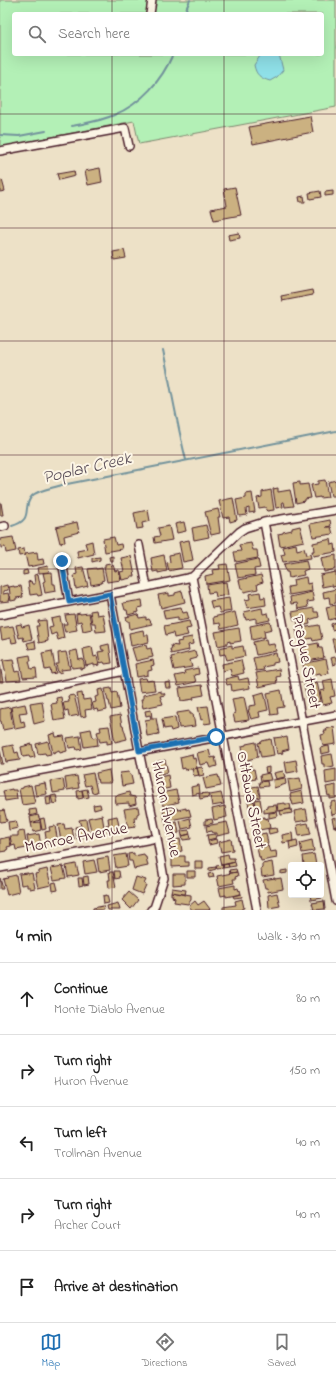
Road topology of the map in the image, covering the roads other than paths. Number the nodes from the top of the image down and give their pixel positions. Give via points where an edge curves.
1 (152, 0) edge
2 (150, 12) edge
3 (129, 146) dead end
4 (0, 151) edge
5 (336, 510) edge
6 (264, 522) junction
7 (138, 545) dead end
8 (62, 561) dead end
9 (192, 577) junction
10 (147, 587) junction
11 (110, 594) junction
12 (69, 602) junction
13 (0, 615) edge
14 (124, 672) junction
15 (0, 698) edge
16 (336, 715) edge
17 (302, 721) junction
18 (223, 736) junction
19 (139, 751) junction
20 (0, 778) edge
21 (157, 838) junction
22 (0, 868) edge
23 (336, 901) edge
24 (154, 909) edge
25 (257, 910) edge

1 - 2 street
3 - 4 street via 125,128
5 - 6 street
6 - 9 street via 238,532
6 - 17 street, Prague Street
7 - 10 street
8 - 12 street
9 - 10 street
9 - 18 street, Ottawa Street
10 - 11 street
11 - 12 street
11 - 14 street, Huron Avenue
12 - 13 street
14 - 15 street
14 - 19 street, Huron Avenue
16 - 17 street
17 - 18 street
17 - 23 street, Prague Street
18 - 19 street
18 - 25 street, Ottawa Street
19 - 20 street
19 - 21 street, Huron Avenue
21 - 22 street, Monroe Avenue
21 - 24 street, Huron Avenue via 164,878

